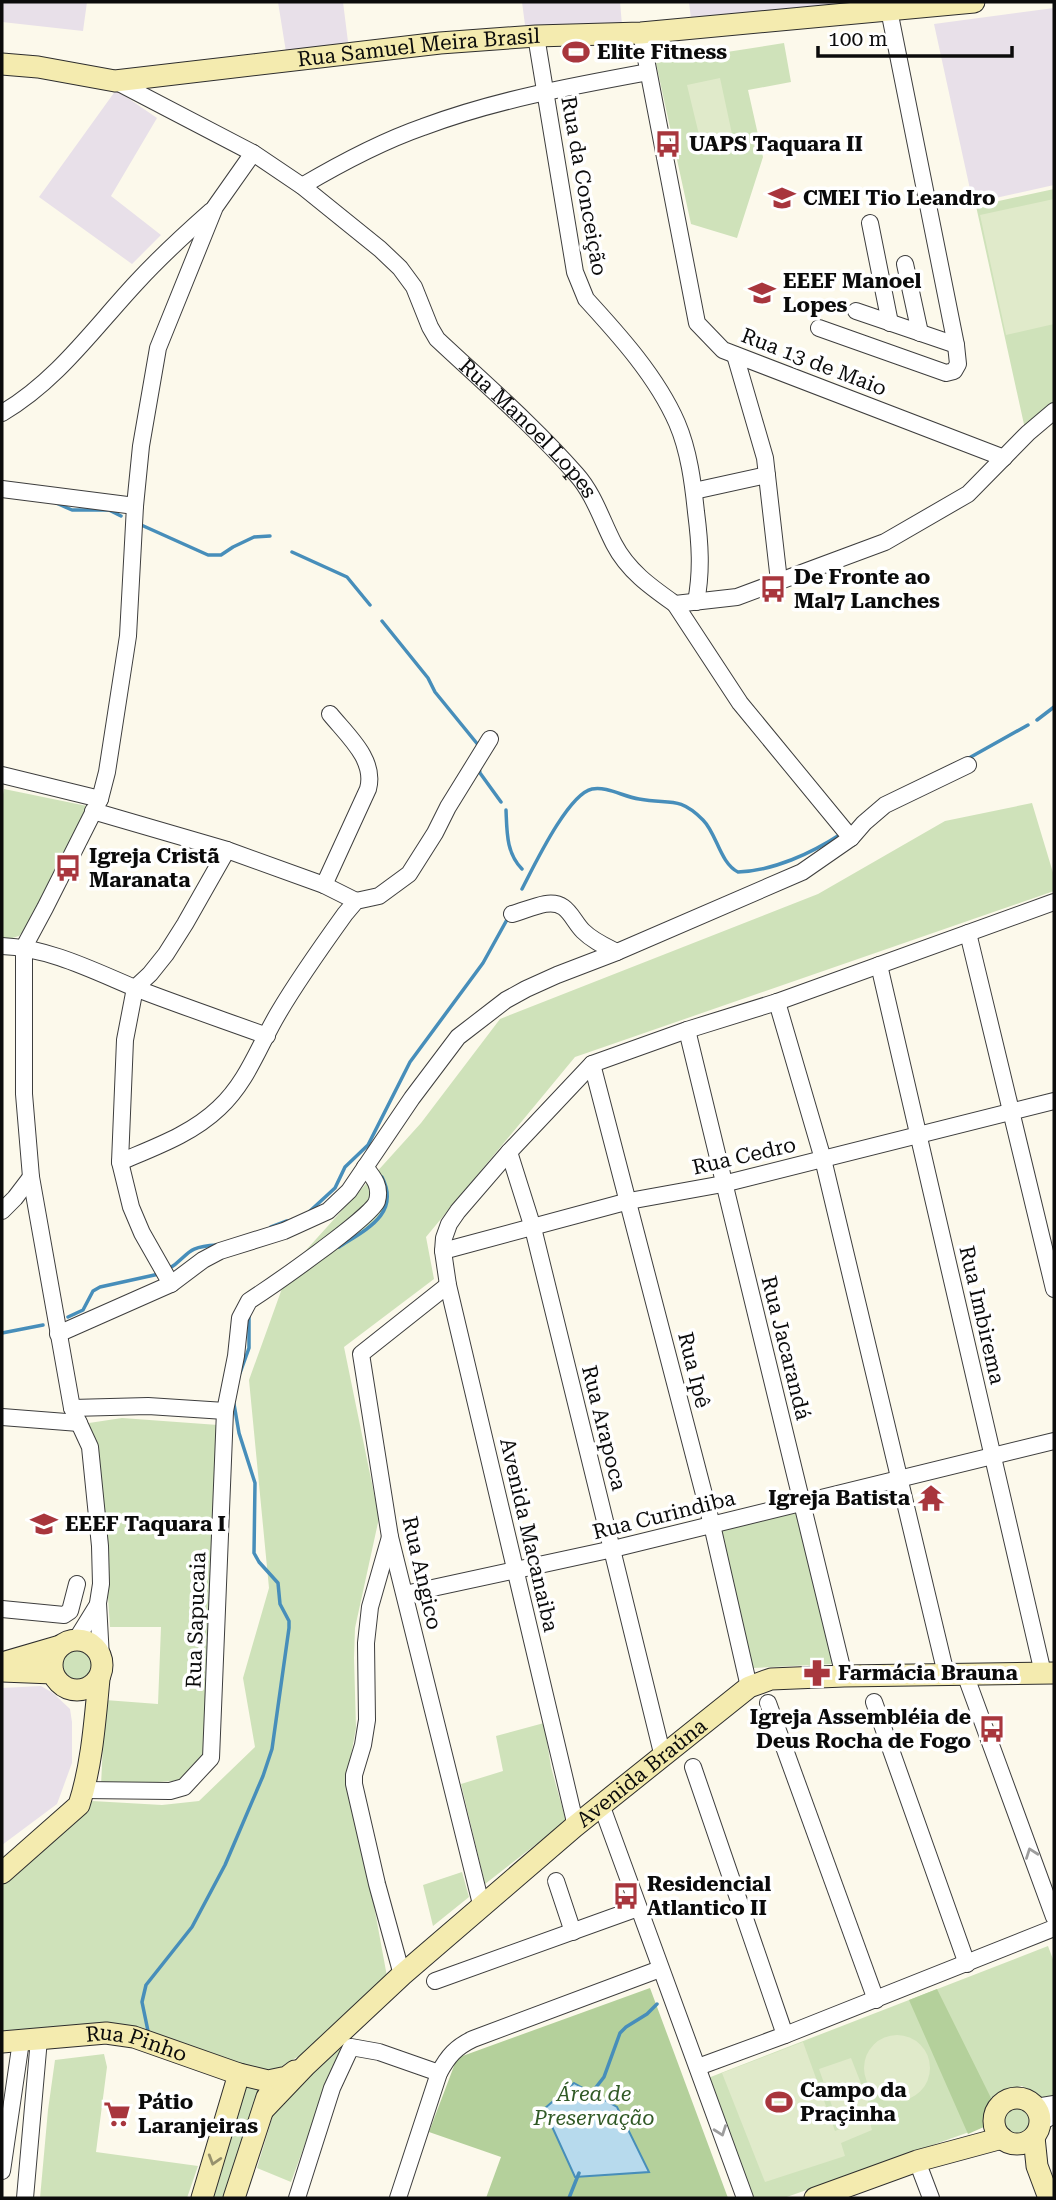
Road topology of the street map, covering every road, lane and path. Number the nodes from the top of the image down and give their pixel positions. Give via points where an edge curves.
1 (974, 2) edge
2 (889, 10) junction
3 (641, 33) junction
4 (536, 36) junction
5 (2, 64) edge
6 (648, 72) junction
7 (115, 81) junction
8 (545, 91) junction
9 (253, 153) junction
10 (302, 186) junction
11 (215, 207) junction
12 (870, 223) dead end
13 (905, 264) dead end
14 (856, 311) dead end
15 (890, 323) junction
16 (819, 328) dead end
17 (920, 333) junction
18 (956, 345) junction
19 (735, 355) junction
20 (1054, 411) edge
21 (2, 413) edge
22 (1004, 458) junction
23 (767, 475) junction
24 (2, 489) edge
25 (694, 491) junction
26 (135, 506) junction
27 (779, 581) junction
28 (696, 602) junction
29 (675, 604) junction
30 (330, 714) dead end
31 (490, 739) dead end
32 (968, 765) dead end
33 (2, 775) edge
34 (97, 805) junction
35 (851, 838) junction
36 (227, 849) junction
37 (324, 885) junction
38 (356, 901) junction
39 (1054, 902) edge
40 (512, 915) dead end
41 (968, 933) junction
42 (2, 946) edge
43 (24, 947) junction
44 (617, 952) junction
45 (879, 965) junction
46 (135, 988) junction
47 (777, 1002) junction
48 (687, 1030) junction
49 (267, 1036) junction
50 (592, 1064) junction
51 (1054, 1101) edge
52 (1012, 1113) junction
53 (919, 1136) junction
54 (509, 1152) junction
55 (823, 1159) junction
56 (120, 1162) junction
57 (365, 1167) junction
58 (31, 1177) junction
59 (723, 1184) junction
60 (629, 1201) junction
61 (2, 1211) edge
62 (533, 1228) junction
63 (443, 1251) junction
64 (171, 1284) junction
65 (449, 1285) junction
66 (1054, 1289) edge
67 (58, 1334) junction
68 (225, 1411) junction
69 (75, 1415) junction
70 (2, 1417) edge
71 (1054, 1441) edge
72 (993, 1456) junction
73 (900, 1479) junction
74 (803, 1503) junction
75 (712, 1525) junction
76 (390, 1537) junction
77 (613, 1549) junction
78 (516, 1570) junction
79 (77, 1584) dead end
80 (405, 1594) junction
81 (98, 1604) junction
82 (2, 1609) edge
83 (68, 1643) junction
84 (2, 1663) edge
85 (100, 1668) junction
86 (2, 1671) edge
87 (53, 1673) junction
88 (1049, 1673) edge
89 (955, 1674) junction
90 (844, 1676) junction
91 (750, 1687) junction
92 (72, 1690) junction
93 (874, 1702) dead end
94 (768, 1703) dead end
95 (94, 1727) junction
96 (663, 1757) junction
97 (693, 1768) dead end
98 (84, 1790) junction
99 (601, 1807) junction
100 (574, 1828) junction
101 (2, 1873) edge
102 (556, 1881) dead end
103 (482, 1908) junction
104 (638, 1908) junction
105 (1054, 1917) edge
106 (1054, 1928) edge
107 (573, 1932) junction
108 (967, 1964) junction
109 (660, 1969) junction
110 (402, 1975) junction
111 (435, 1981) dead end
112 (876, 2000) junction
113 (785, 2035) junction
114 (20, 2040) edge
115 (306, 2065) junction
116 (698, 2067) junction
117 (439, 2073) junction
118 (239, 2074) junction
119 (268, 2081) junction
120 (264, 2109) junction
121 (1044, 2117) edge
122 (1003, 2135) junction
123 (917, 2161) junction
124 (2, 2171) edge
125 (822, 2197) edge
126 (25, 2198) edge
127 (202, 2198) edge
128 (234, 2198) edge
129 (297, 2198) edge
130 (398, 2198) edge
131 (745, 2198) edge
132 (931, 2198) edge
133 (1036, 2198) edge
134 (1049, 2198) edge

1 - 2 street, Rua Samuel Meira Brasil
2 - 3 street, Rua Samuel Meira Brasil
2 - 18 street
3 - 4 street, Rua Samuel Meira Brasil
3 - 6 street, Rua 13 de Maio
4 - 7 street, Rua Samuel Meira Brasil
4 - 8 street, Rua da Conceição
5 - 7 street, Rua Manoel Lopes
6 - 8 street
6 - 19 street, Rua 13 de Maio via 697,323 723,350
7 - 9 street, Rua Manoel Lopes
8 - 10 street via 424,126
8 - 25 street, Rua da Conceição via 580,288 640,361 669,407 683,441
9 - 10 street, Rua Manoel Lopes
9 - 11 street
10 - 29 street, Rua Manoel Lopes via 400,268 424,307 437,340 577,475 630,567
11 - 21 street via 164,253 60,368
11 - 26 street via 159,348
12 - 15 street
13 - 17 street
14 - 15 street
15 - 17 street
16 - 18 street via 946,373 958,364
17 - 18 street
19 - 22 street, Rua 13 de Maio
19 - 23 street
20 - 22 street
22 - 27 street via 968,494 885,542
23 - 25 street
23 - 27 street
24 - 26 street
25 - 28 street, Rua da Conceição via 701,563
26 - 34 street via 128,636 114,734
27 - 28 street via 737,597
28 - 29 street
29 - 35 street via 740,703
30 - 37 street via 367,761 370,776
31 - 38 street via 409,874 379,896
32 - 35 street via 885,805
33 - 34 street
34 - 36 street
34 - 43 street
35 - 44 street via 803,872
36 - 37 street
36 - 46 street via 172,944
37 - 38 street
38 - 49 street via 287,998
39 - 41 street
40 - 44 street via 555,904 573,916 581,930
41 - 45 street
41 - 52 street
42 - 43 street
43 - 46 street
43 - 58 street via 24,1094
44 - 57 street via 526,989 458,1037
45 - 47 street
45 - 53 street, Rua Imbirema
46 - 49 street
46 - 56 street via 125,1051
47 - 48 street
47 - 55 street
48 - 50 street
48 - 59 street, Rua Jacarandá
49 - 56 street via 240,1083 218,1109 171,1140
50 - 54 street
50 - 60 street, Rua Ipê
51 - 52 street, Rua Cedro
52 - 53 street, Rua Cedro
52 - 66 street
53 - 55 street, Rua Cedro
53 - 72 street, Rua Imbirema
54 - 62 street, Rua Arapoca
54 - 63 street via 449,1224
55 - 59 street, Rua Cedro
55 - 73 street
56 - 64 street via 131,1207
57 - 64 street via 328,1211 220,1251
57 - 68 street, Rua Sapucaia via 377,1183 376,1205 249,1301 240,1318
58 - 61 street
58 - 67 street
59 - 60 street, Rua Cedro
59 - 74 street, Rua Jacarandá
60 - 62 street, Rua Cedro
60 - 75 street, Rua Ipê
62 - 63 street, Rua Cedro
62 - 77 street, Rua Arapoca
63 - 65 street, Avenida Macanaiba
64 - 67 street
65 - 76 street, Rua Angico via 361,1353
65 - 78 street, Avenida Macanaiba
67 - 69 street
68 - 69 street via 148,1406
68 - 98 street, Rua Sapucaia via 211,1758 180,1789
69 - 70 street
69 - 81 street via 90,1447 100,1546
71 - 72 street, Rua Curindiba
72 - 73 street, Rua Curindiba
72 - 88 street, Rua Imbirema
73 - 74 street, Rua Curindiba
73 - 89 street
74 - 75 street, Rua Curindiba
74 - 90 street, Rua Jacarandá
75 - 77 street, Rua Curindiba
75 - 91 street, Rua Ipê
76 - 80 street, Rua Angico
76 - 110 street via 370,1607 367,1720 354,1784
77 - 78 street, Rua Curindiba
77 - 96 street, Rua Arapoca
78 - 80 street, Rua Curindiba
78 - 100 street, Avenida Macanaiba
79 - 82 street via 70,1611 64,1615
80 - 103 street, Rua Angico
81 - 83 street
81 - 85 street
83 - 84 street
83 - 85 street via 86,1641 94,1646
83 - 87 street via 56,1650
85 - 92 street via 87,1688
85 - 95 street
86 - 87 street
87 - 92 street via 62,1686
88 - 89 street, Avenida Braúna
89 - 90 street, Avenida Braúna
105 -> 89 street
90 - 91 street, Avenida Braúna via 771,1679
91 - 96 street, Avenida Braúna
92 - 95 street
93 - 108 street
94 - 112 street
95 - 98 street
96 - 99 street, Avenida Braúna
97 - 113 street
98 - 101 street via 79,1805
99 - 100 street, Avenida Braúna
99 - 104 street
100 - 103 street, Avenida Braúna
102 - 107 street
103 - 110 street, Avenida Braúna
104 - 107 street
104 - 109 street
106 - 108 street
107 - 111 street
108 - 112 street
109 - 116 street
109 - 117 street via 460,2045
110 - 115 street, Avenida Braúna
112 - 113 street
113 - 116 street
114 - 118 street, Rua Pinho via 119,2034
114 - 124 street
114 - 126 street
115 - 119 street, Avenida Braúna via 287,2077
115 - 120 street, Avenida Braúna
116 -> 131 street
117 - 129 street via 351,2047 331,2088
117 - 130 street
118 - 119 street, Rua Pinho
118 -> 127 street
119 - 120 street
120 - 128 street, Avenida Braúna
121 - 122 street via 1024,2143
121 - 122 street via 1023,2098 1010,2099 997,2109 994,2118
121 - 134 street via 1037,2166
122 - 123 street
122 - 133 street via 1020,2157
123 - 125 street
123 - 132 street

